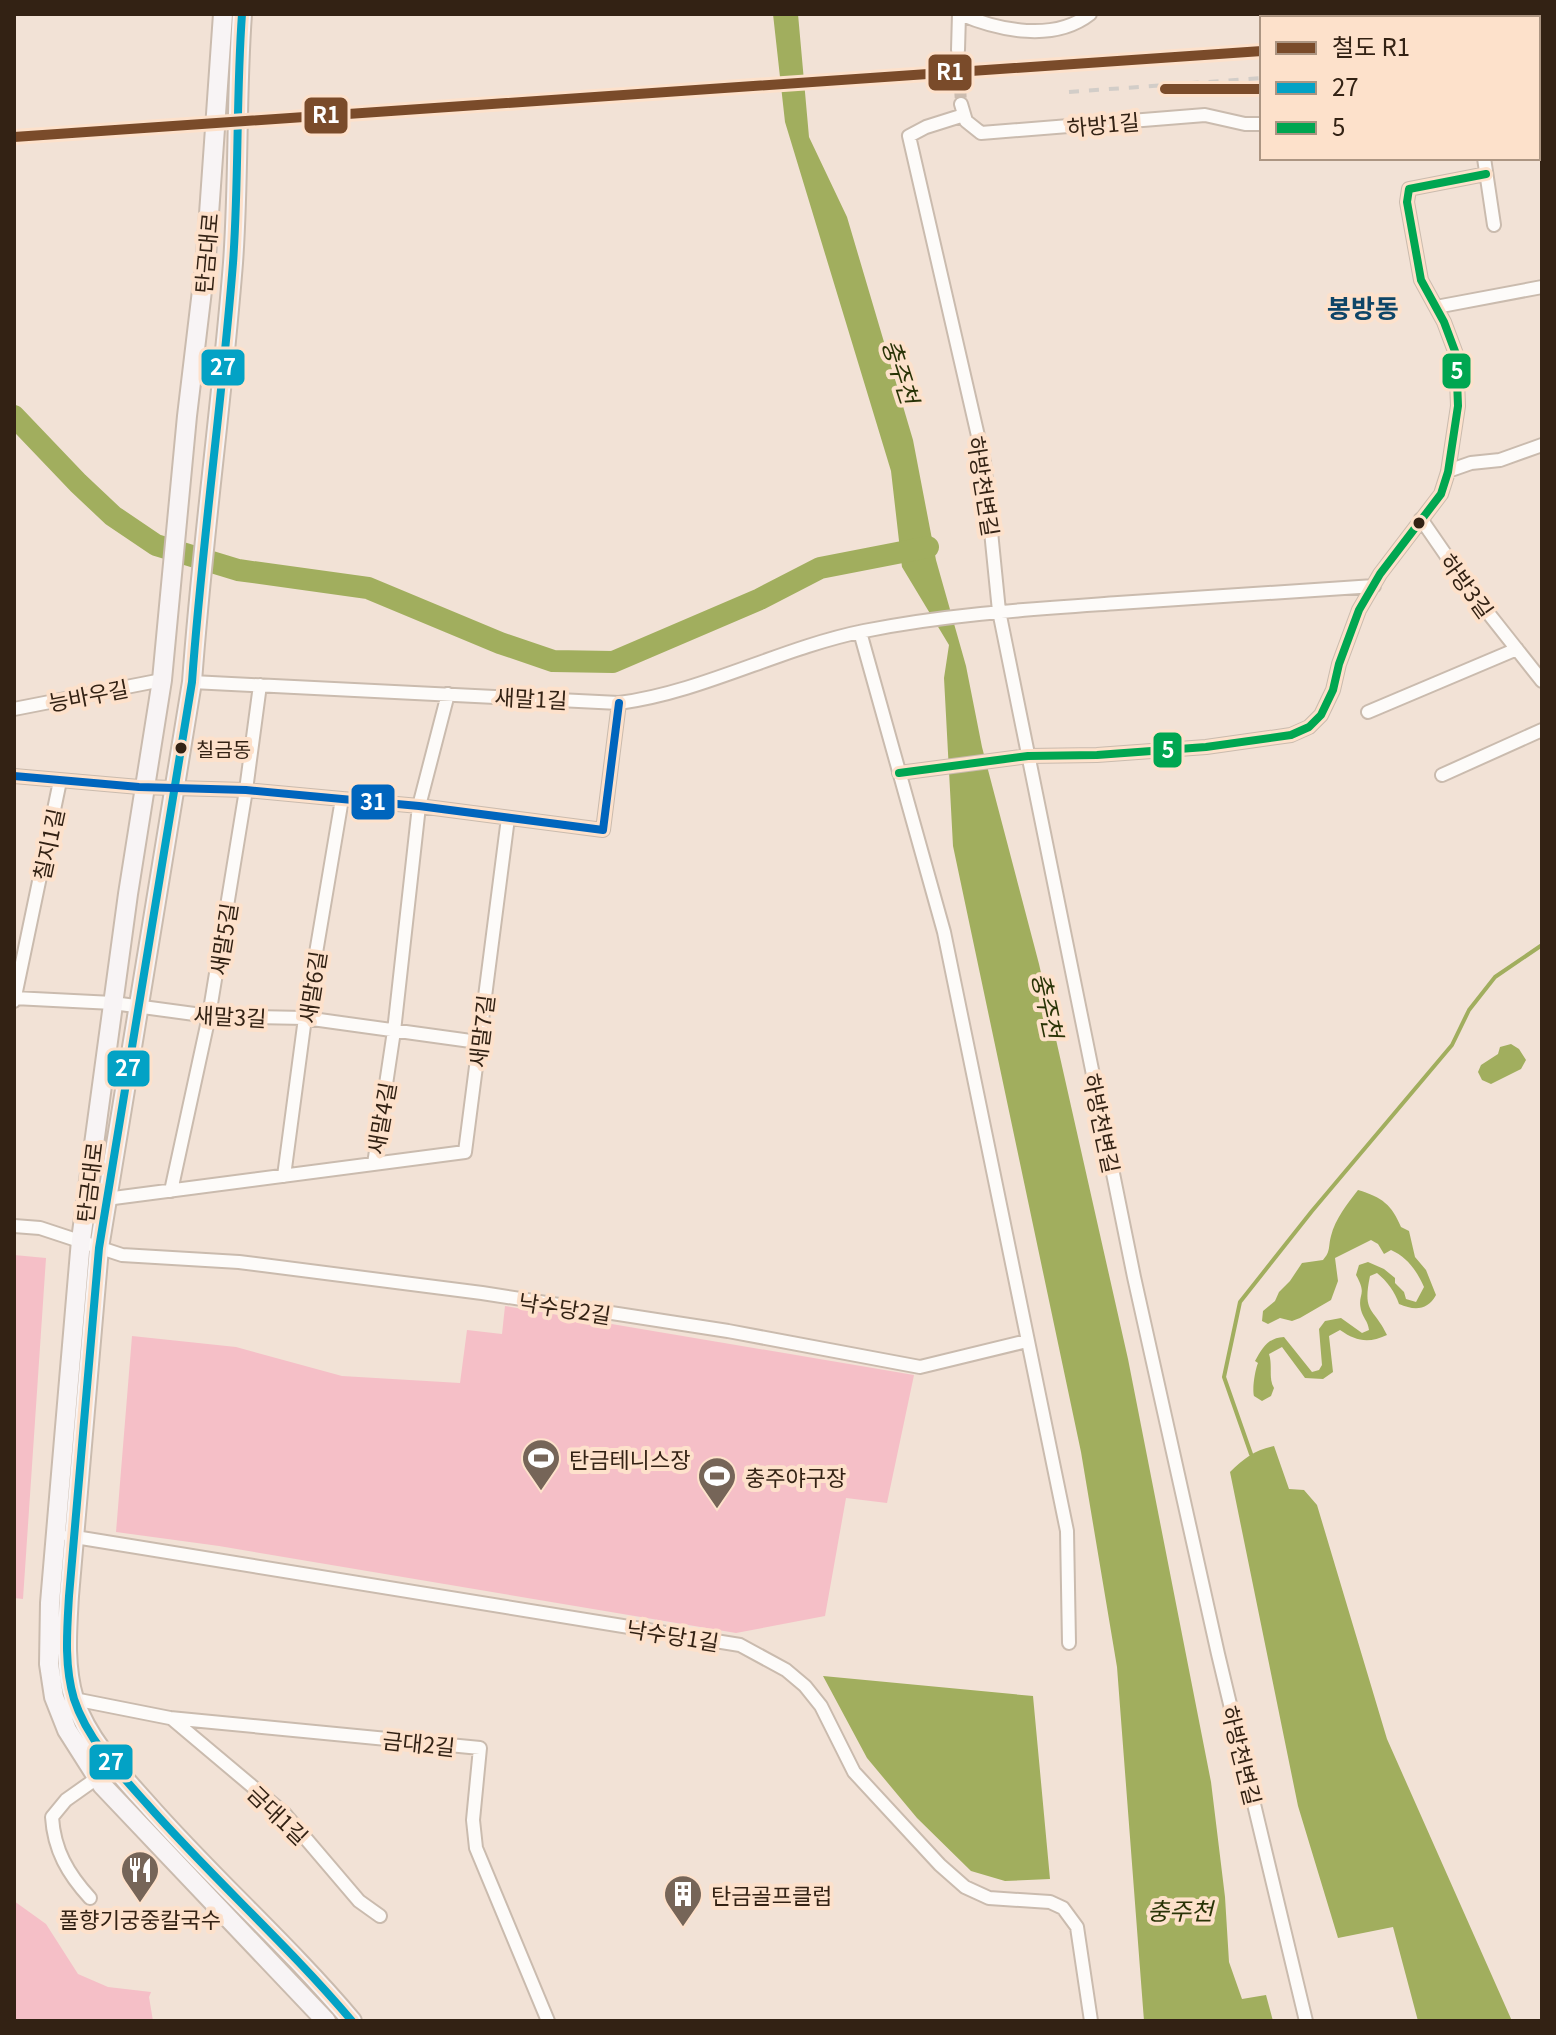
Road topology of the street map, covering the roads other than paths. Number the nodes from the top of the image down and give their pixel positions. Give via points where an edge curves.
1 (223, 14) edge
2 (242, 14) edge
3 (258, 14) edge
4 (960, 14) edge
5 (1090, 14) edge
6 (240, 35) junction
7 (958, 50) tunnel mouth
8 (962, 109) joint
9 (1260, 124) edge
10 (1484, 160) edge
11 (1486, 174) junction
12 (1494, 225) dead end
13 (1542, 287) edge
14 (1436, 307) junction
15 (1542, 445) edge
16 (1448, 471) junction
17 (1421, 519) junction
18 (1374, 586) junction
19 (999, 611) junction
20 (860, 632) junction
21 (1517, 649) junction
22 (162, 680) junction
23 (1542, 681) edge
24 (192, 682) junction
25 (260, 685) junction
26 (448, 694) junction
27 (619, 703) junction
28 (15, 709) edge
29 (1368, 712) dead end
30 (1542, 730) edge
31 (1028, 756) junction
32 (899, 773) junction
33 (1442, 775) dead end
34 (14, 776) edge
35 (60, 781) junction
36 (146, 787) junction
37 (175, 789) junction
38 (246, 790) junction
39 (342, 799) junction
40 (419, 806) junction
41 (508, 818) junction
42 (14, 999) edge
43 (113, 1003) junction
44 (138, 1006) junction
45 (209, 1016) junction
46 (305, 1018) junction
47 (394, 1031) junction
48 (478, 1042) junction
49 (374, 1164) junction
50 (284, 1176) junction
51 (171, 1191) junction
52 (106, 1199) junction
53 (14, 1226) edge
54 (81, 1240) junction
55 (99, 1248) junction
56 (1027, 1341) junction
57 (66, 1536) junction
58 (1069, 1643) dead end
59 (74, 1699) junction
60 (170, 1718) junction
61 (97, 1778) junction
62 (90, 1898) dead end
63 (380, 1916) dead end
64 (326, 2021) edge
65 (352, 2021) edge
66 (548, 2021) edge
67 (1091, 2021) edge
68 (1306, 2021) edge

1 - 22 main road, 탄금대로 via 206,257
2 - 6 main road, 탄금대로
3 - 6 main road
4 - 5 street via 1019,31 1066,27
4 - 7 street
6 - 24 main road, 탄금대로 via 233,263
8 - 9 street, 하방1길 via 970,126 981,133 1205,115
8 - 19 street, 하방천변길 via 909,136 984,462
10 - 11 street
11 - 12 street
11 - 14 street via 1409,189 1421,280
13 - 14 street
14 - 16 street via 1456,354 1459,378
15 - 16 street
16 - 17 street via 1441,494
17 - 18 street
17 - 21 street, 하방3길
18 - 19 street, 새말1길
18 - 31 street via 1359,610 1327,703 1309,727 1291,735 1206,747
19 - 20 street, 새말1길
19 - 31 street, 하방천변길
20 - 27 street, 새말1길 via 686,688
20 - 32 street
21 - 23 street, 하방3길
21 - 29 street
22 - 24 main road
22 - 28 street, 능바우길
22 - 36 main road, 탄금대로
24 - 25 street, 새말1길
24 - 37 main road, 탄금대로
25 - 26 street, 새말1길
25 - 38 street, 새말5길
26 - 27 street, 새말1길
26 - 40 street, 새말4길
27 - 41 street via 603,830
30 - 33 street
31 - 32 street
31 - 68 street, 하방천변길 via 1134,1277
32 - 56 street via 944,932
34 - 35 street
35 - 36 street
35 - 42 street, 칠지1길
36 - 37 street
36 - 43 main road, 탄금대로
37 - 38 street
37 - 44 main road, 탄금대로
38 - 39 street
38 - 45 street, 새말5길
39 - 40 street
39 - 46 street, 새말6길
40 - 41 street
40 - 47 street, 새말4길
41 - 48 street, 새말7길
42 - 43 street, 새말3길
43 - 44 street, 새말3길
43 - 54 main road, 탄금대로
44 - 45 street, 새말3길
44 - 52 main road, 탄금대로
45 - 46 street, 새말3길
45 - 51 street, 새말5길
46 - 47 street, 새말3길
46 - 50 street, 새말6길
47 - 48 street, 새말3길
47 - 49 street, 새말4길
48 - 49 street, 새말7길 via 465,1152
49 - 50 street, 새말4길
50 - 51 street, 새말4길
51 - 52 street, 새말4길
52 - 55 main road, 탄금대로
53 - 54 street, 낙수당2길
54 - 55 street, 낙수당2길
54 - 57 main road, 탄금대로
55 - 56 street, 낙수당2길 via 122,1255 239,1262 482,1293 920,1367
55 - 57 main road, 탄금대로
56 - 58 street via 1067,1531
57 - 59 main road, 탄금대로 via 67,1648
57 - 61 main road, 탄금대로 via 48,1629 51,1682 67,1730
57 - 67 street, 낙수당1길 via 740,1645 805,1686 821,1706 854,1772 965,1887 989,1898 1050,1902 1063,1908 1077,1927
59 - 60 street, 금대2길
59 - 65 main road, 탄금대로 via 125,1780
60 - 63 street, 금대1길 via 284,1813 359,1901
60 - 66 street, 금대2길 via 480,1748 473,1820 476,1848
61 - 62 street via 52,1817 61,1857
61 - 64 main road, 탄금대로

